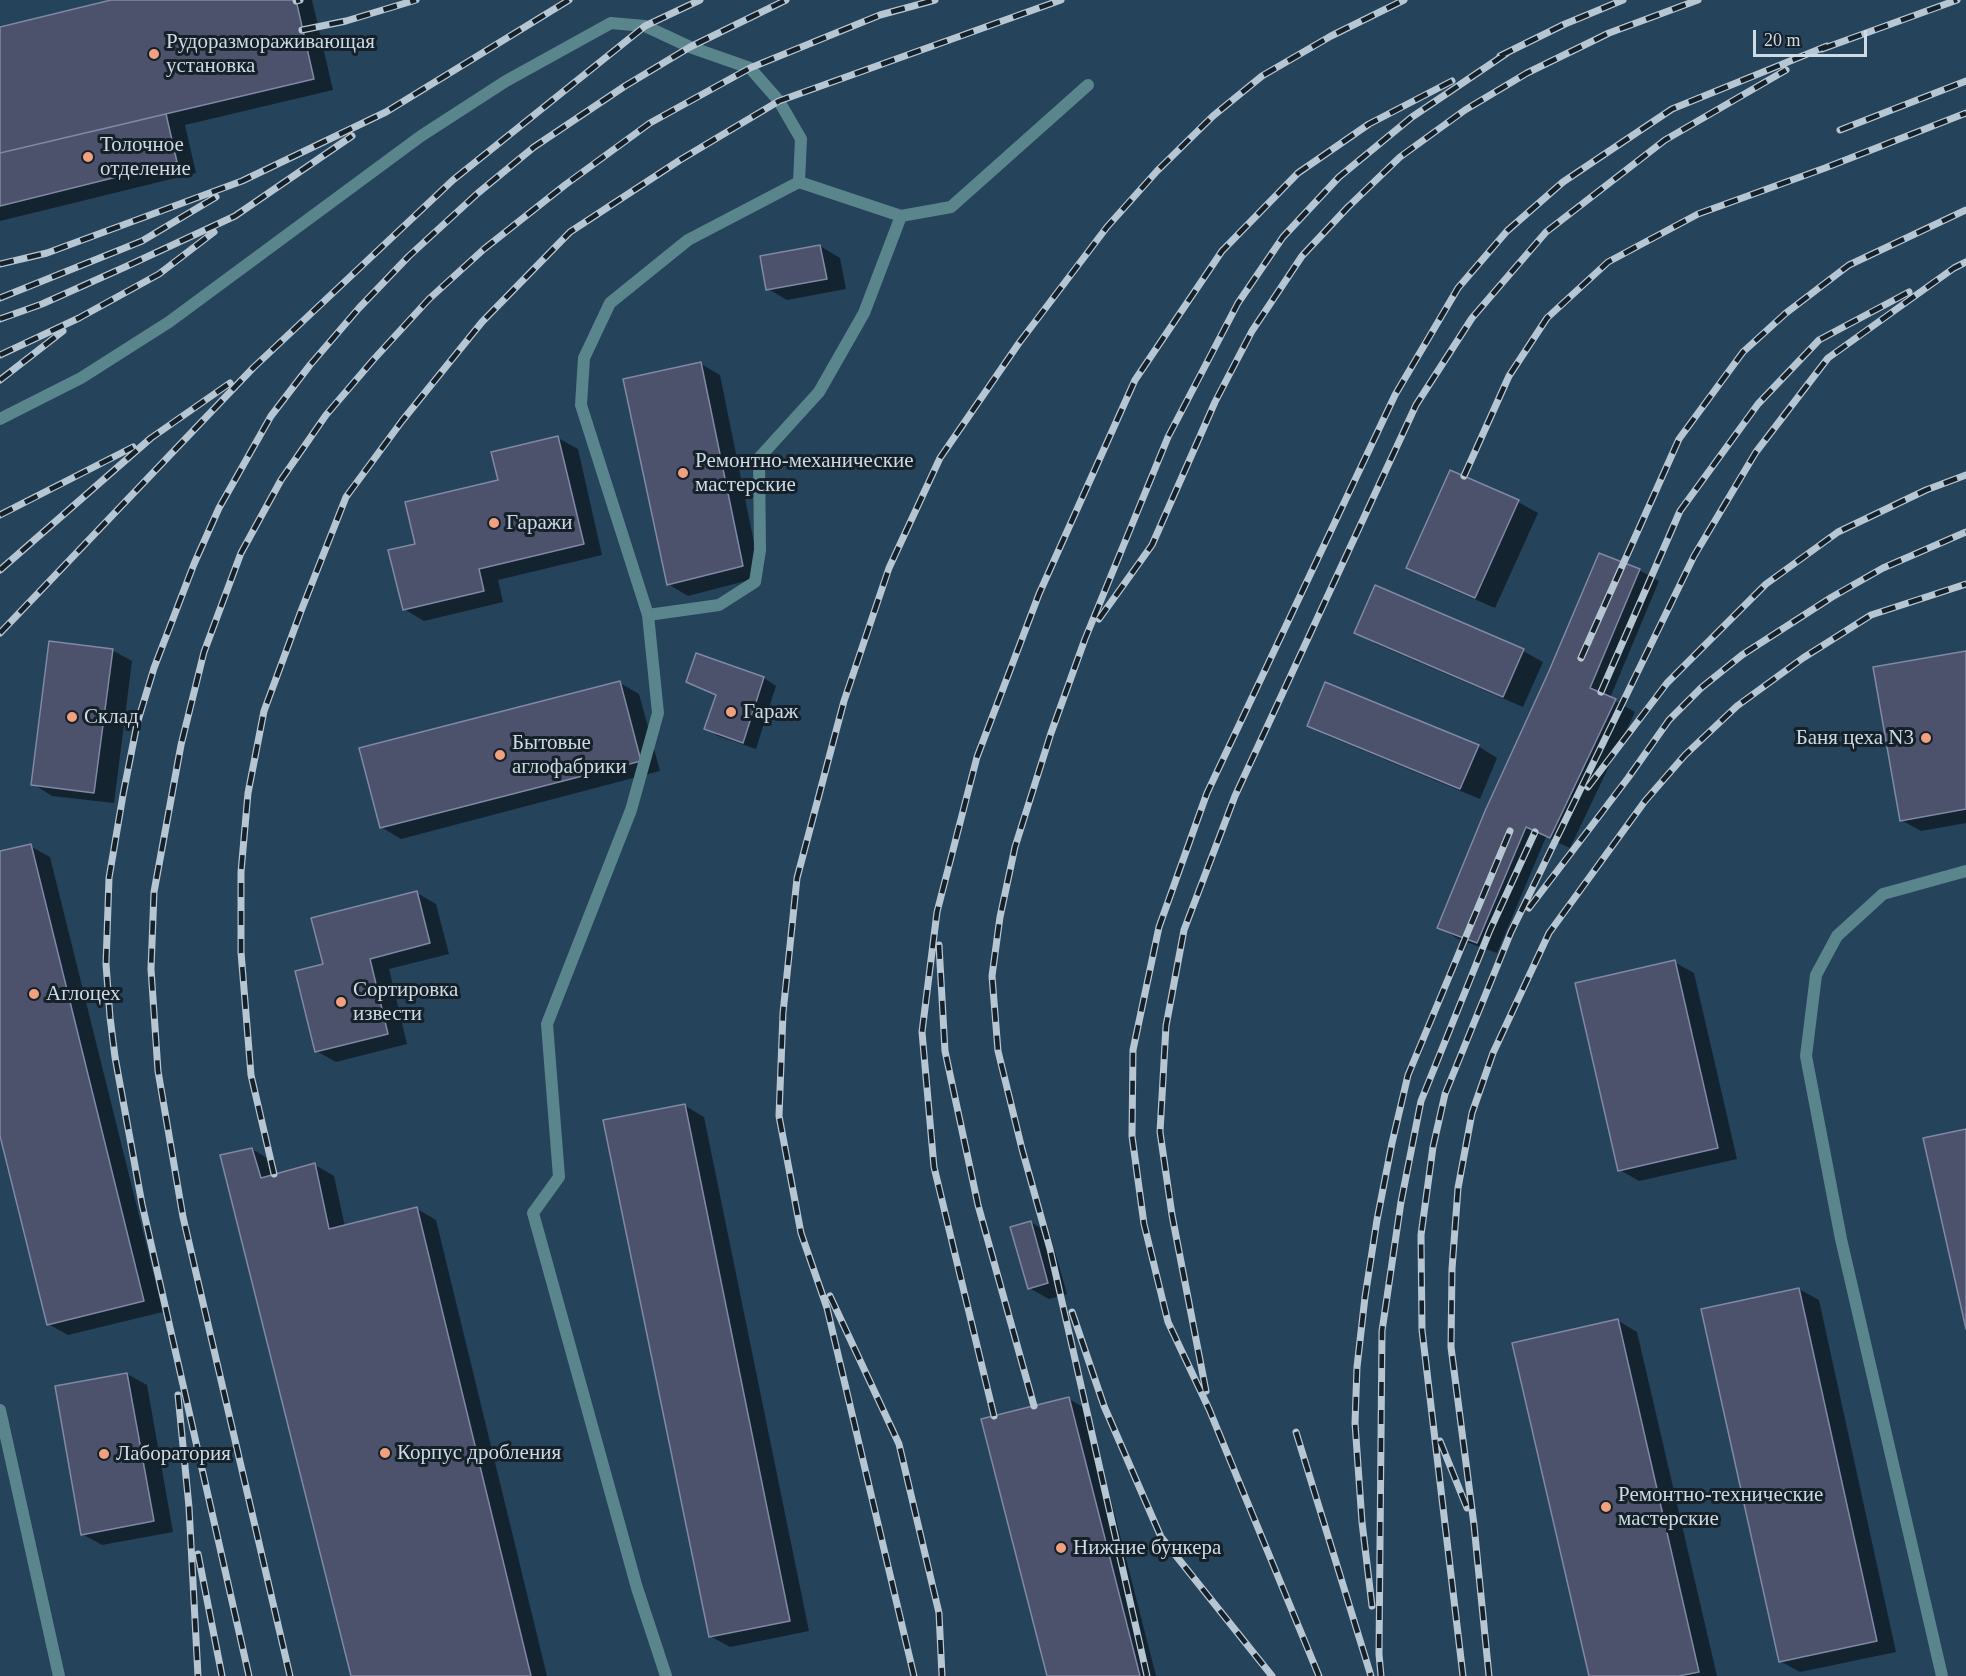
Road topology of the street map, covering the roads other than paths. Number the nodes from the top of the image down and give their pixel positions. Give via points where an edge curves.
1 (1088, 85) dead end
2 (799, 182) junction
3 (902, 216) junction
4 (0, 419) edge
5 (648, 615) junction
6 (1966, 871) edge
7 (0, 1410) edge
8 (59, 1676) edge
9 (666, 1676) edge
10 (1942, 1676) edge

1 - 3 lane via 951,207
2 - 3 lane
2 - 4 lane via 801,139 779,101 750,68 645,26 611,23 506,81 421,136 169,322 81,378
2 - 5 lane via 687,240 610,303 584,358 580,405
3 - 5 lane via 864,313 819,392 759,458 760,550 755,582 719,605
5 - 9 lane via 658,713 631,810 548,1024 559,1177 532,1213 637,1588
6 - 10 lane via 1882,894 1837,936 1816,975 1806,1056 1841,1239
7 - 8 lane

